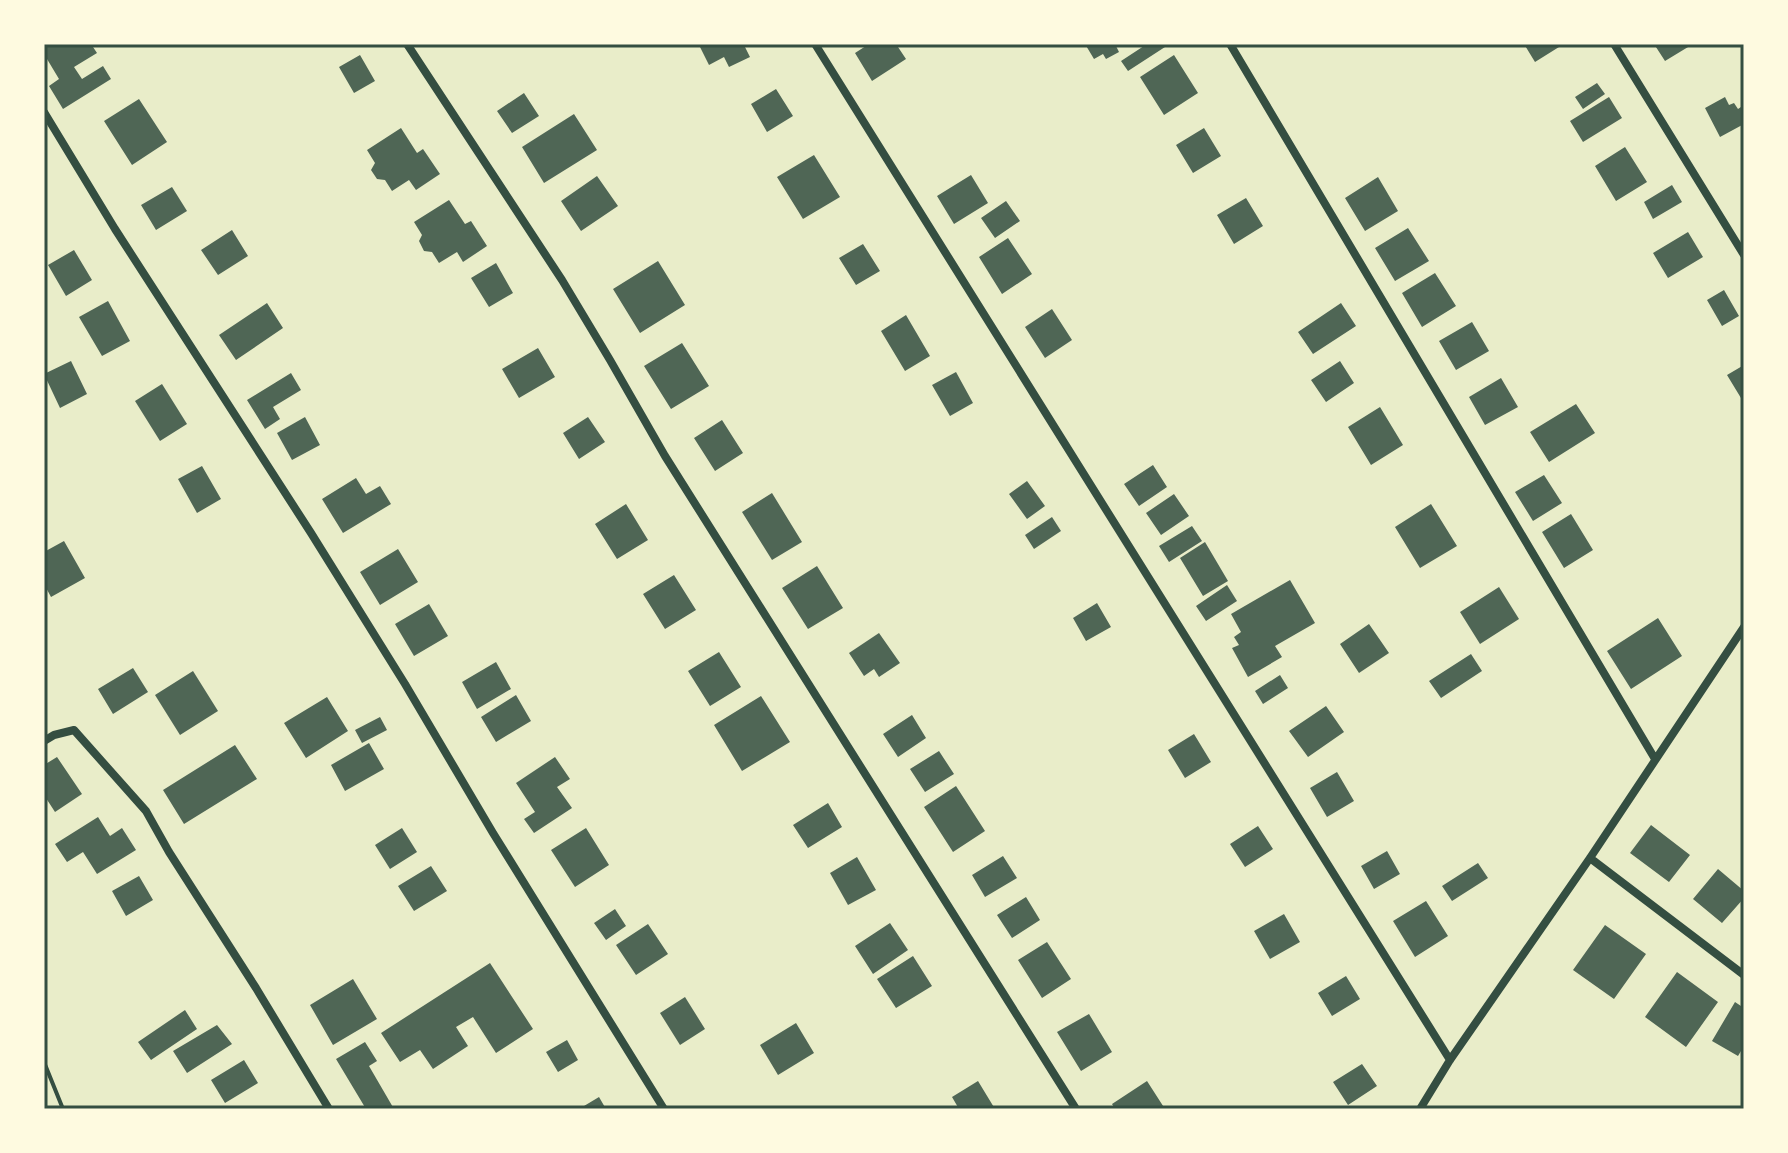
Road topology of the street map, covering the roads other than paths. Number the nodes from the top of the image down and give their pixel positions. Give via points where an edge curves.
1 (407, 44) edge
2 (815, 44) edge
3 (1230, 44) edge
4 (1614, 44) edge
5 (44, 112) edge
6 (1744, 255) edge
7 (1744, 627) edge
8 (44, 741) edge
9 (1655, 759) junction
10 (1590, 858) junction
11 (1744, 975) edge
12 (1450, 1060) junction
13 (44, 1062) edge
14 (63, 1109) edge
15 (329, 1109) edge
16 (664, 1109) edge
17 (1076, 1109) edge
18 (1420, 1109) edge

1 - 17 street via 562,280 665,456
2 - 12 street
3 - 9 street
4 - 6 street
5 - 16 street via 405,684
7 - 9 street
8 - 15 street via 74,730 146,811
9 - 10 street
10 - 11 street
10 - 12 street
12 - 18 street
13 - 14 lane

